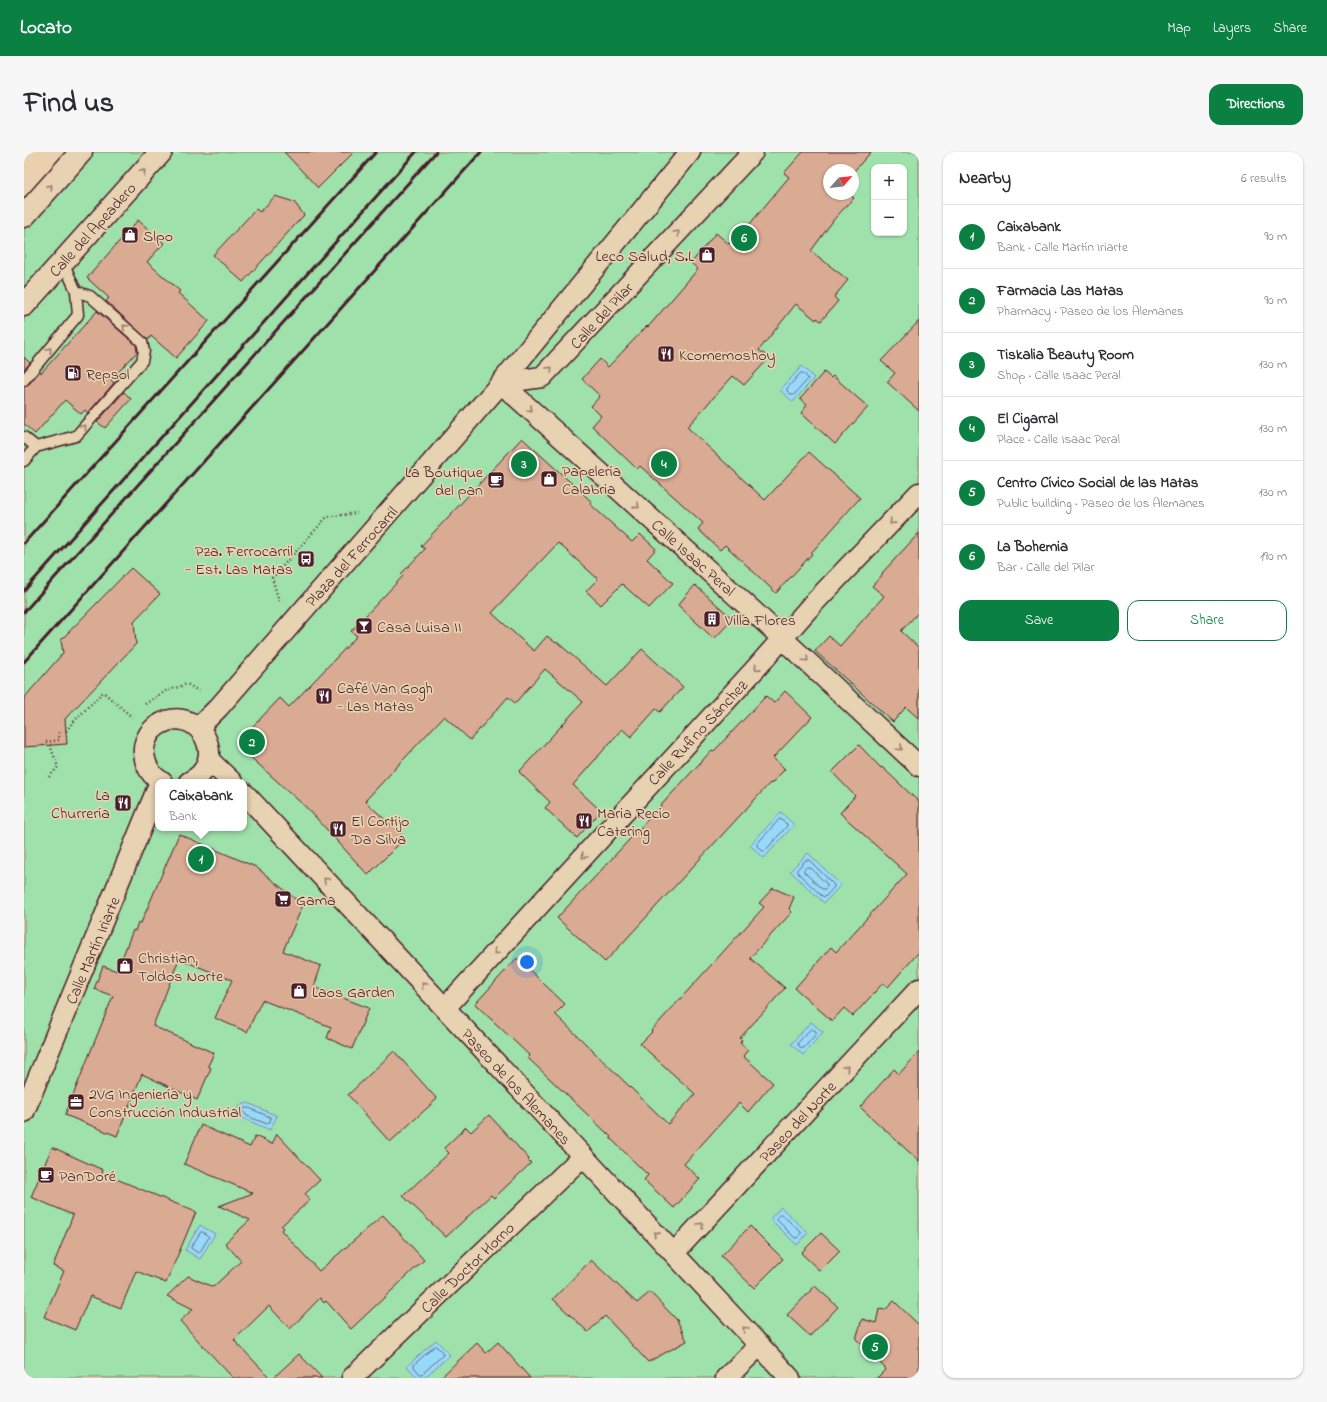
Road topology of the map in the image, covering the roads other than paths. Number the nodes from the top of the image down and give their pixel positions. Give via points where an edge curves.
1 (81, 152) edge
2 (161, 152) edge
3 (690, 152) edge
4 (753, 152) edge
5 (24, 216) edge
6 (63, 262) junction
7 (76, 291) junction
8 (24, 305) edge
9 (24, 380) edge
10 (501, 383) junction
11 (24, 437) edge
12 (36, 447) junction
13 (24, 461) edge
14 (919, 493) edge
15 (783, 638) junction
16 (198, 728) junction
17 (208, 759) junction
18 (919, 766) edge
19 (156, 779) edge
20 (194, 779) edge
21 (229, 779) edge
22 (155, 795) edge
23 (247, 796) edge
24 (919, 989) edge
25 (445, 1008) junction
26 (24, 1112) edge
27 (583, 1156) junction
28 (674, 1253) junction
29 (760, 1345) junction
30 (352, 1378) edge
31 (726, 1378) edge
32 (790, 1378) edge

5 -> 1 main road
6 -> 2 main road, Calle del Apeadero
3 - 10 street, Plaza del Ferrocarril
10 -> 4 street, Calle del Pilar via 542,377
6 - 7 lane
6 - 8 main road, Calle del Apeadero
9 -> 7 lane via 78,315
12 -> 7 lane via 76,436 142,361 142,342 90,296
10 -> 15 street, Calle Isaac Peral
10 - 16 street, Plaza del Ferrocarril
11 - 12 lane
12 - 13 lane
14 -> 15 street, Calle Rufino Sánchez
15 -> 18 street, Calle Isaac Peral
15 -> 25 street, Calle Rufino Sánchez
16 - 17 street via 207,742
16 - 19 street via 187,721 175,719 153,728 146,739 143,751 145,763
17 - 20 street via 201,774
17 - 21 street
22 - 26 street, Calle Martín Iriarte
25 -> 23 street, Paseo de los Alemanes
28 -> 24 street, Paseo del Norte
25 - 27 street, Paseo de los Alemanes
28 -> 27 street, Paseo de los Alemanes
27 - 30 street, Calle Doctor Horno
29 -> 28 street, Paseo de los Alemanes
29 - 31 street
29 - 32 street, Paseo de los Alemanes

